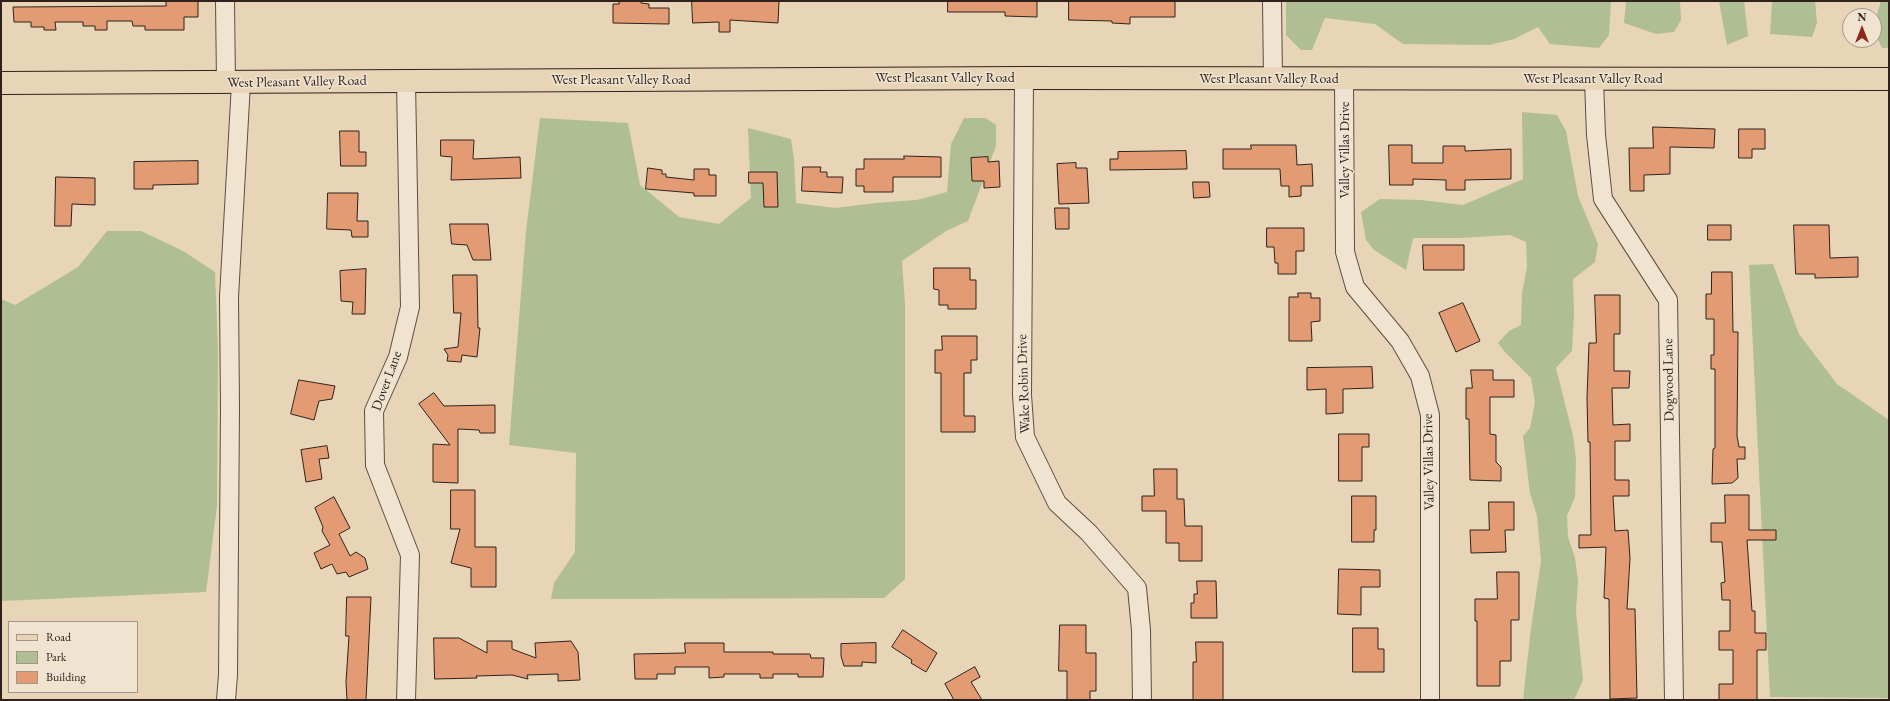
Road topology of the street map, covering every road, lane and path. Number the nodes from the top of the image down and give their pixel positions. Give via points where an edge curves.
1 (224, 1) edge
2 (1272, 1) edge
3 (1024, 78) junction
4 (1273, 79) junction
5 (1344, 79) junction
6 (1889, 79) edge
7 (1594, 80) junction
8 (406, 81) junction
9 (1, 83) edge
10 (233, 83) junction
11 (226, 700) edge
12 (406, 700) edge
13 (1142, 700) edge
14 (1430, 700) edge
15 (1674, 700) edge

1 - 10 street
2 - 4 street
3 - 4 main road, West Pleasant Valley Road
3 - 8 main road, West Pleasant Valley Road
3 - 13 street, Wake Robin Drive via 1022,394 1025,437 1057,504 1089,533 1136,588 1141,630
4 - 5 main road, West Pleasant Valley Road
5 - 7 main road, West Pleasant Valley Road
5 - 14 street, Valley Villas Drive via 1345,252 1355,287 1400,341 1420,376 1430,416
6 - 7 main road, West Pleasant Valley Road
7 - 15 street, Dogwood Lane via 1596,135 1603,200 1668,300
8 - 10 main road, West Pleasant Valley Road
8 - 12 street, Dover Lane via 410,307 398,357 374,411 375,465 410,555
9 - 10 main road, West Pleasant Valley Road
10 - 11 street

